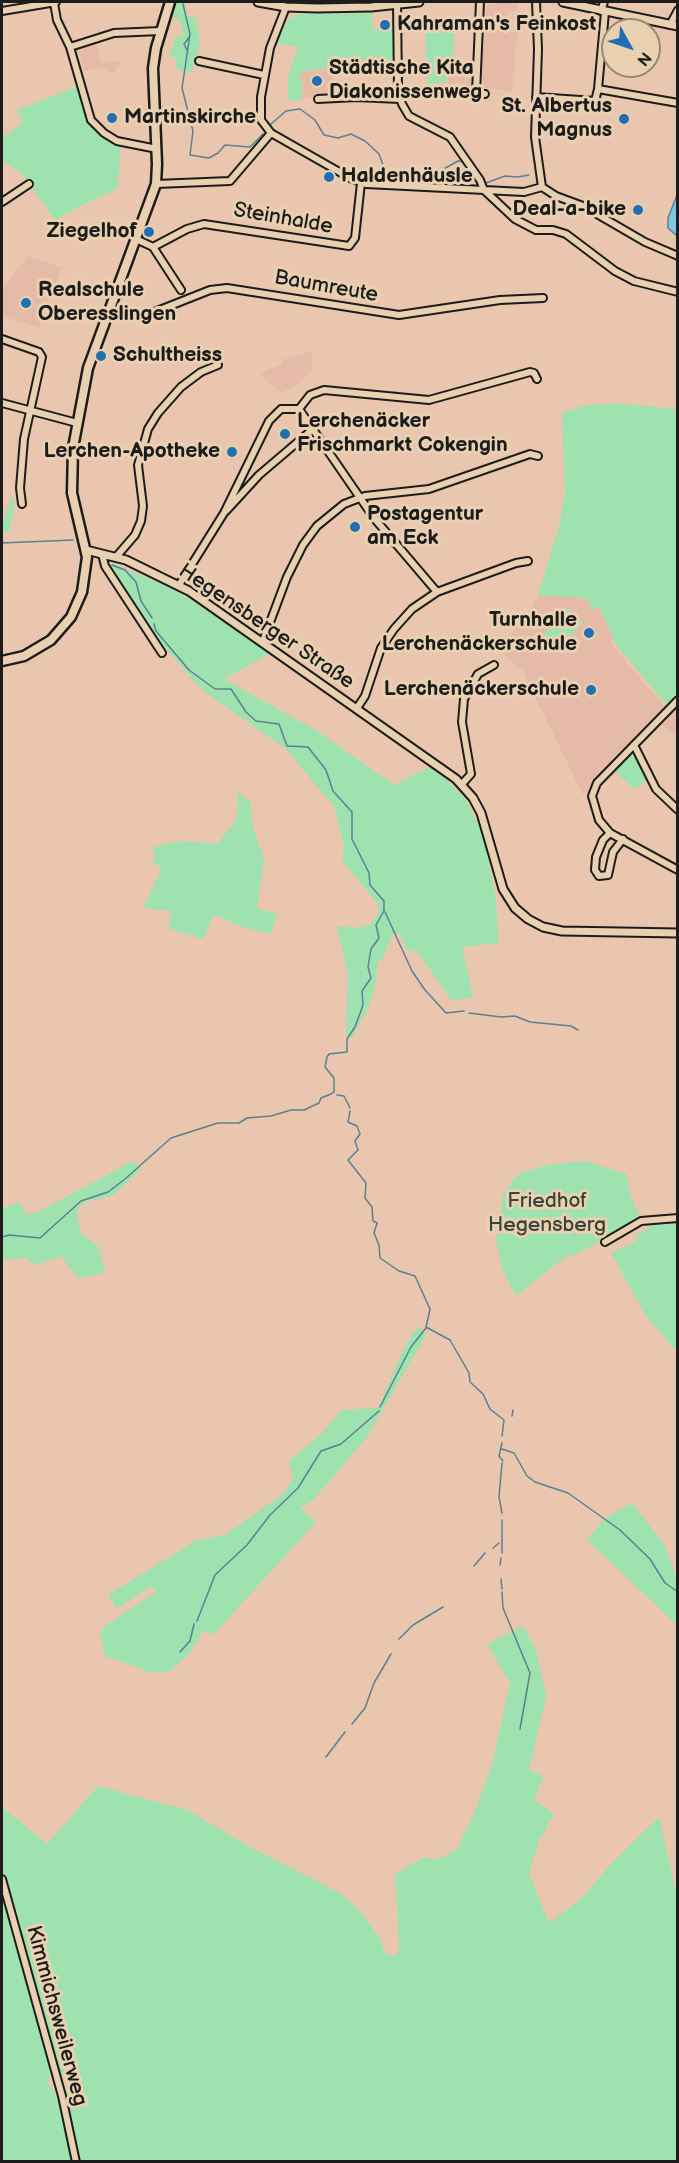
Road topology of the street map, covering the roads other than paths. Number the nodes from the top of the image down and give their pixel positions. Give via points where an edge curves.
1 (55, 2) edge
2 (170, 2) edge
3 (258, 2) edge
4 (419, 2) edge
5 (480, 2) edge
6 (536, 2) edge
7 (563, 2) edge
8 (604, 2) edge
9 (584, 3) edge
10 (396, 4) edge
11 (286, 8) junction
12 (678, 10) edge
13 (2, 11) edge
14 (603, 11) junction
15 (674, 26) edge
16 (160, 32) junction
17 (70, 47) junction
18 (199, 62) dead end
19 (264, 75) junction
20 (598, 89) junction
21 (485, 94) dead end
22 (536, 97) junction
23 (318, 99) dead end
24 (400, 99) junction
25 (678, 103) edge
26 (271, 133) junction
27 (157, 149) junction
28 (361, 183) junction
29 (29, 184) dead end
30 (156, 184) junction
31 (542, 187) junction
32 (484, 190) junction
33 (2, 202) edge
34 (136, 239) junction
35 (153, 248) junction
36 (678, 256) edge
37 (181, 290) dead end
38 (678, 292) edge
39 (543, 298) dead end
40 (107, 313) junction
41 (2, 339) edge
42 (218, 365) dead end
43 (537, 379) dead end
44 (2, 403) edge
45 (299, 409) junction
46 (30, 412) junction
47 (76, 423) junction
48 (313, 429) junction
49 (538, 456) dead end
50 (259, 475) junction
51 (233, 492) junction
52 (359, 497) junction
53 (22, 504) dead end
54 (224, 513) junction
55 (86, 550) junction
56 (102, 554) junction
57 (116, 557) junction
58 (528, 561) dead end
59 (179, 585) junction
60 (436, 592) junction
61 (263, 641) junction
62 (162, 653) dead end
63 (2, 661) edge
64 (494, 665) dead end
65 (678, 700) edge
66 (357, 708) junction
67 (634, 745) junction
68 (462, 784) junction
69 (678, 810) edge
70 (610, 833) junction
71 (623, 839) junction
72 (678, 870) edge
73 (678, 933) edge
74 (678, 1218) edge
75 (604, 1242) dead end
76 (2, 1879) edge
77 (76, 2162) edge

1 - 13 street
1 - 17 street via 57,20
2 - 16 main road
3 - 11 street
4 - 10 street
5 - 21 street via 476,93
6 - 22 street
7 - 9 street
8 - 14 street
9 - 14 street
10 - 11 street
10 - 24 street
11 - 19 street
12 - 15 street
14 - 15 street
14 - 20 street
16 - 17 street via 114,33
16 - 27 main road via 153,68
17 - 27 street via 95,125 117,141
18 - 19 street
19 - 26 street via 261,120
20 - 22 street via 595,101
20 - 25 street
22 - 31 street via 536,147
23 - 24 street
24 - 32 street via 409,116 444,132 457,143
26 - 28 street
26 - 30 street via 230,181
27 - 30 main road
28 - 32 street
28 - 35 street, Steinhalde via 355,238 349,246 204,224
29 - 33 street
30 - 34 main road
31 - 32 street via 524,192
31 - 36 street
32 - 38 street via 507,213 536,230 566,234 620,274 642,284
34 - 35 street
34 - 40 main road
35 - 37 street
39 - 40 street, Baumreute via 500,300 399,315 227,288 210,290 152,314 124,317
40 - 47 main road via 88,368
41 - 46 street via 40,354 40,375
42 - 57 street via 181,387 148,429 138,465 141,521 135,535
43 - 45 street via 530,372 429,400 324,390 310,395
44 - 46 street
45 - 48 street
45 - 51 street via 285,408 272,416
46 - 47 street
46 - 53 street via 23,446
47 - 55 main road via 71,480
48 - 50 street
48 - 52 street
49 - 52 street via 530,454 429,489
50 - 51 street
50 - 54 street
51 - 54 street
52 - 60 street
52 - 61 street via 336,509 310,535 291,568
54 - 59 street
55 - 56 street, Hegensberger Straße
55 - 63 main road via 78,606 62,630 29,655
56 - 57 street, Hegensberger Straße
56 - 62 street via 105,566
57 - 59 street, Hegensberger Straße
58 - 60 street
59 - 61 street, Hegensberger Straße
60 - 66 street via 412,609 389,634
61 - 66 street, Hegensberger Straße
64 - 68 street via 478,674 464,699 462,722 471,774
65 - 67 street
66 - 68 street, Hegensberger Straße
67 - 69 street via 656,789
67 - 70 street via 594,787 592,800 599,820
68 - 73 street, Hegensberger Straße via 484,820 503,889 514,908 528,919 562,931
70 - 71 street
70 - 71 street via 596,857 595,870 599,876 608,875 613,852
71 - 72 street
74 - 75 street via 641,1221
76 - 77 street, Kimmichsweilerweg via 62,2096

